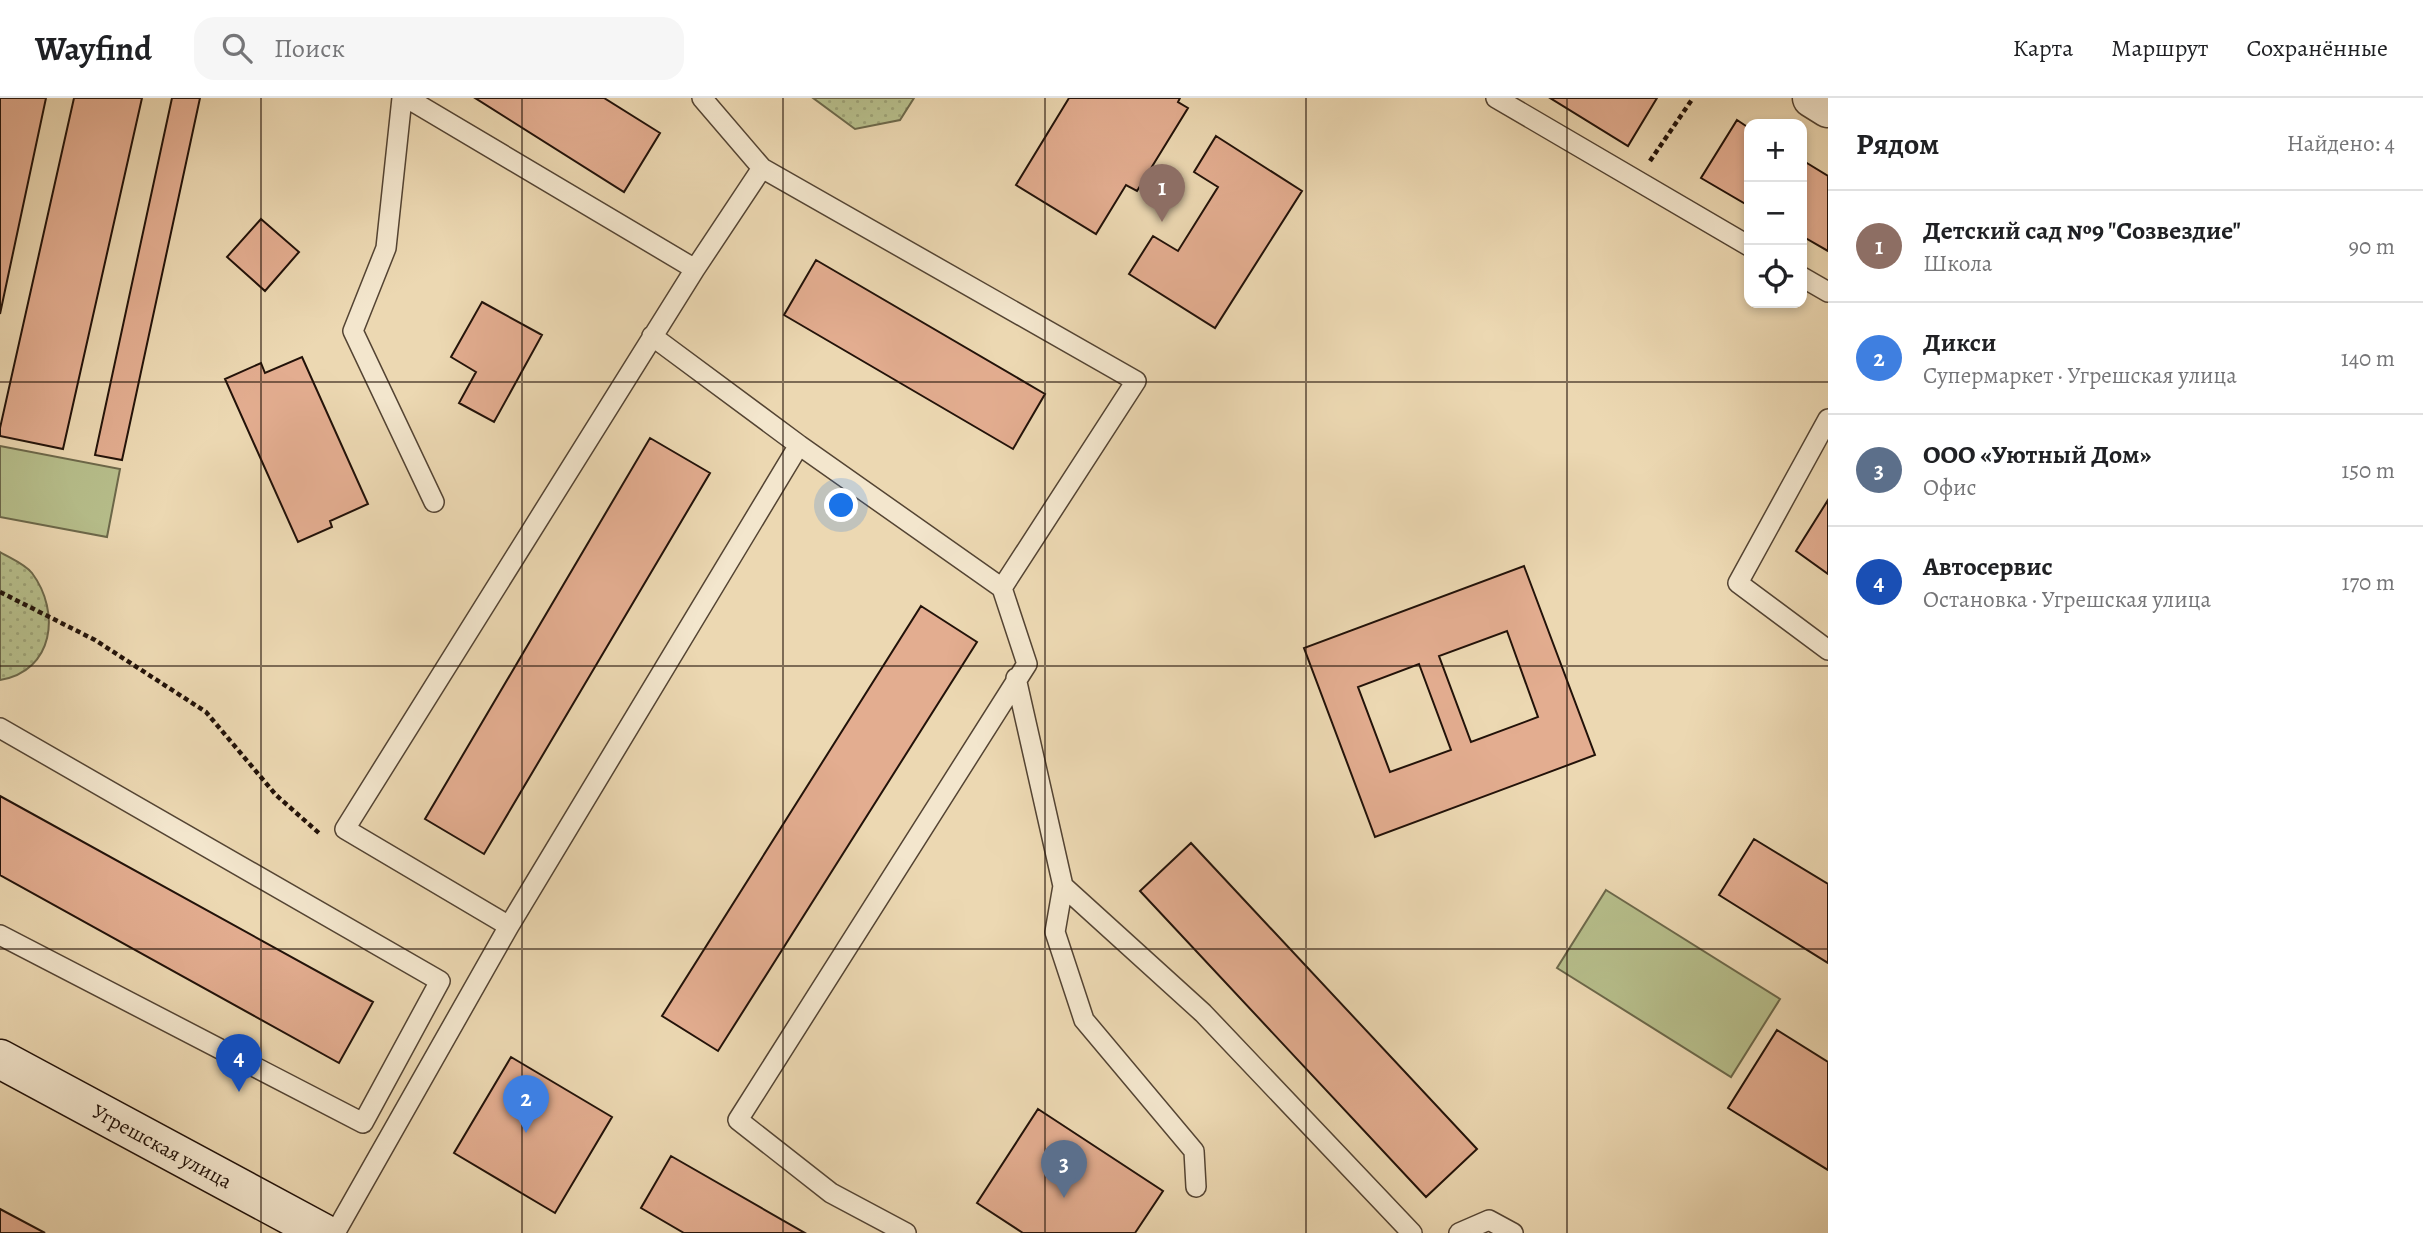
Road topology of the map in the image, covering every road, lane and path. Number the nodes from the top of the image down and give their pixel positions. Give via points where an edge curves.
1 (405, 98) edge
2 (702, 98) edge
3 (1496, 98) edge
4 (1693, 98) edge
5 (1812, 98) edge
6 (1828, 108) edge
7 (762, 169) junction
8 (1637, 180) junction
9 (1747, 245) edge
10 (695, 269) junction
11 (1807, 279) edge
12 (1828, 292) edge
13 (652, 336) junction
14 (1828, 419) edge
15 (799, 445) junction
16 (434, 502) dead end
17 (1002, 589) junction
18 (0, 592) edge
19 (1828, 650) edge
20 (1016, 678) junction
21 (0, 728) edge
22 (322, 836) dead end
23 (1063, 886) junction
24 (509, 926) junction
25 (0, 935) edge
26 (0, 1059) edge
27 (1196, 1186) dead end
28 (323, 1233) edge
29 (335, 1233) edge
30 (906, 1233) edge
31 (1412, 1233) edge
32 (1459, 1233) edge
33 (1513, 1233) edge

1 - 10 lane
1 - 16 lane via 386,248 353,331
2 - 7 lane
3 - 8 lane
4 - 8 path
5 - 6 main road
7 - 10 lane
7 - 17 lane via 1136,381
8 - 9 lane
10 - 13 lane
11 - 12 lane
13 - 15 lane
13 - 24 lane via 345,829
14 - 19 lane via 1738,583
15 - 17 lane
15 - 24 lane
17 - 20 lane via 1027,664
18 - 22 path via 95,640 206,712 276,795
20 - 23 lane
20 - 30 lane via 737,1120 831,1193
21 - 25 lane via 440,981 363,1123
23 - 27 lane via 1055,932 1084,1020 1194,1151
23 - 31 lane via 1203,1013
24 - 29 lane
26 - 28 main road, Угрешская улица
32 - 33 lane via 1489,1220

